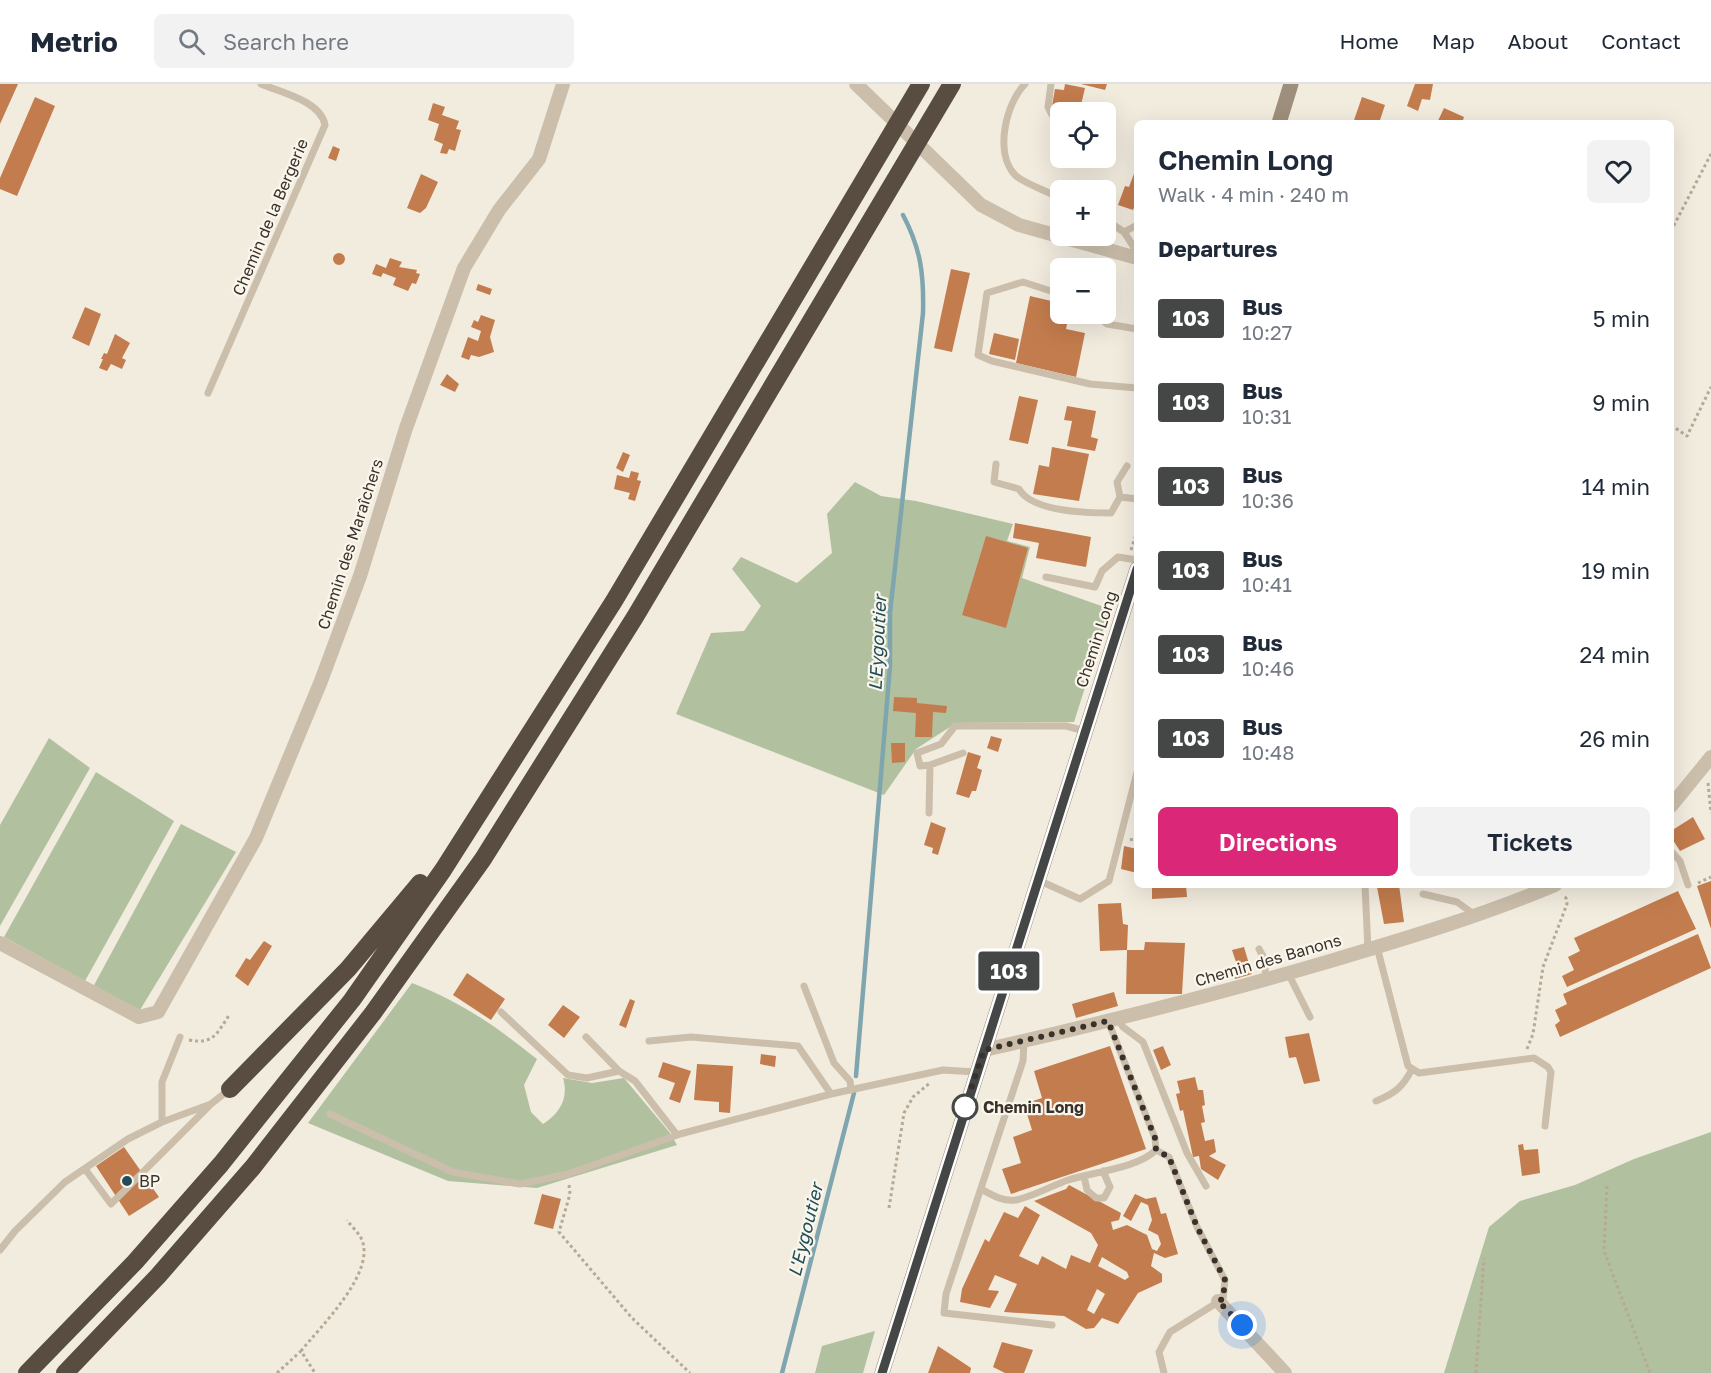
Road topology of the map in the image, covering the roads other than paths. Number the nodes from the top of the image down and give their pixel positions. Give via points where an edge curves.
1 (261, 84) edge
2 (563, 84) edge
3 (856, 84) edge
4 (921, 84) edge
5 (952, 84) edge
6 (1025, 84) edge
7 (1051, 84) edge
8 (1291, 84) edge
9 (1050, 111) edge
10 (1280, 120) edge
11 (1050, 193) edge
12 (1116, 227) edge
13 (1134, 227) edge
14 (1124, 232) junction
15 (1134, 247) edge
16 (1134, 257) edge
17 (1050, 291) edge
18 (1107, 324) edge
19 (1134, 328) edge
20 (1134, 388) edge
21 (208, 393) dead end
22 (996, 464) dead end
23 (1127, 466) dead end
24 (1120, 497) junction
25 (1134, 499) edge
26 (1134, 560) edge
27 (1046, 577) dead end
28 (1134, 577) edge
29 (1085, 731) junction
30 (519, 752) junction
31 (963, 753) dead end
32 (1711, 757) edge
33 (930, 765) junction
34 (1134, 783) edge
35 (1674, 802) edge
36 (929, 813) dead end
37 (1674, 854) edge
38 (1038, 880) junction
39 (1688, 885) dead end
40 (1365, 888) edge
41 (1557, 890) edge
42 (1423, 894) dead end
43 (1475, 915) junction
44 (0, 943) edge
45 (1372, 948) junction
46 (1259, 950) dead end
47 (1288, 973) junction
48 (1266, 979) junction
49 (804, 986) dead end
50 (501, 1012) dead end
51 (1310, 1017) dead end
52 (1113, 1019) junction
53 (586, 1037) dead end
54 (180, 1038) road end
55 (649, 1041) dead end
56 (1024, 1041) junction
57 (984, 1050) junction
58 (1412, 1069) junction
59 (619, 1071) junction
60 (976, 1072) junction
61 (230, 1089) joint
62 (851, 1090) junction
63 (831, 1094) junction
64 (1376, 1101) dead end
65 (211, 1104) junction
66 (330, 1114) dead end
67 (162, 1122) junction
68 (1545, 1126) dead end
69 (677, 1135) junction
70 (1156, 1150) junction
71 (85, 1169) junction
72 (1103, 1171) junction
73 (1084, 1176) junction
74 (1206, 1186) dead end
75 (981, 1189) junction
76 (0, 1250) edge
77 (1218, 1301) junction
78 (1052, 1325) dead end
79 (27, 1373) edge
80 (65, 1373) edge
81 (882, 1373) edge
82 (1164, 1373) edge
83 (1285, 1373) edge

1 - 21 lane, Chemin de la Bergerie via 315,107 324,117 325,125
2 - 44 street, Chemin des Maraîchers via 539,159 499,210 464,268 406,428 360,576 255,838 158,1012 139,1017
3 - 16 street via 981,204 1019,225
4 - 30 highway via 620,591
5 - 80 highway via 635,617 483,859 373,1013 253,1167 158,1276
6 - 11 lane via 1018,90 1003,132 1005,157 1015,175
7 - 9 lane
8 - 10 main road
12 - 14 lane
13 - 14 lane
14 - 15 lane
17 - 20 lane via 1023,282 987,293 978,354 992,362 1090,384
18 - 19 lane
22 - 24 lane via 994,482 1019,489 1036,503 1079,513 1111,513
23 - 24 lane via 1117,482
24 - 25 lane
26 - 27 lane via 1118,557 1102,571 1095,587
28 - 29 main road, Chemin Long
29 - 33 lane via 1065,726 956,726 941,744 917,753 920,766
29 - 38 main road, Chemin Long
30 - 61 highway via 402,906 348,969
30 - 79 highway via 352,1000 213,1173 135,1262
31 - 33 lane
32 - 35 street
33 - 36 lane
34 - 38 lane via 1108,881 1080,899
37 - 39 lane
38 - 57 main road, Chemin Long
40 - 45 lane
41 - 43 street, Chemin des Banons
42 - 43 lane via 1457,902
43 - 45 street, Chemin des Banons
45 - 47 street, Chemin des Banons
45 - 58 lane
46 - 48 lane
47 - 48 street, Chemin des Banons
47 - 51 lane
48 - 52 street, Chemin des Banons
49 - 62 lane via 834,1063 850,1080
50 - 59 lane via 568,1075 587,1078
52 - 56 street, Chemin des Banons
52 - 70 lane
52 - 74 lane via 1143,1042 1187,1153
53 - 59 lane
54 - 67 lane via 162,1082
55 - 63 lane via 691,1037 798,1046
56 - 57 street, Chemin des Banons
56 - 75 lane via 1023,1061
57 - 60 main road, Chemin Long
58 - 64 lane via 1405,1084
58 - 68 lane via 1419,1072 1534,1058 1551,1072
59 - 69 lane via 635,1082
60 - 62 lane via 943,1070
60 - 81 main road, Chemin Long
61 - 65 lane
62 - 63 lane
63 - 69 lane
65 - 67 lane
65 - 71 lane via 111,1204
66 - 69 lane via 453,1172 520,1184 568,1174
67 - 71 lane via 128,1139
70 - 72 lane via 1150,1156
70 - 77 lane via 1169,1157 1197,1227 1225,1280 1223,1299
71 - 76 lane via 65,1182
72 - 73 lane
72 - 73 lane via 1110,1187 1104,1197 1096,1198 1087,1190
73 - 75 lane via 1014,1200 1001,1199
75 - 78 lane via 946,1294 944,1313
77 - 82 lane via 1170,1332 1159,1352
77 - 83 street

